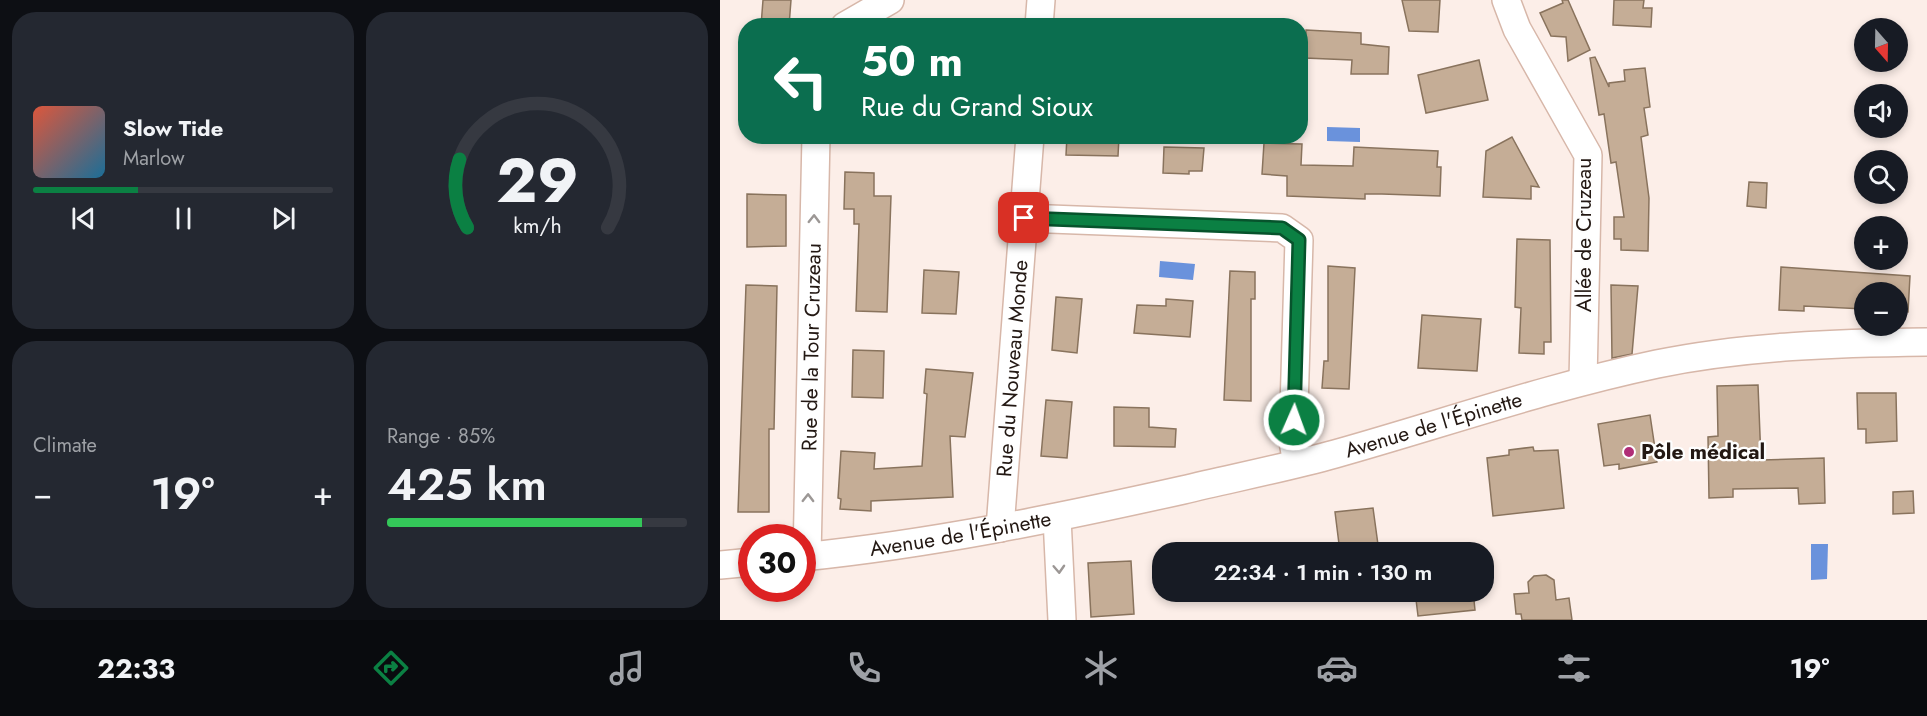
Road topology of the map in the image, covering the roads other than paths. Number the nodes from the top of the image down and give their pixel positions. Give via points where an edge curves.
1 (890, 0) edge
2 (1041, 0) edge
3 (1506, 0) edge
4 (859, 18) edge
5 (1040, 18) edge
6 (816, 144) edge
7 (1029, 144) edge
8 (1024, 218) junction
9 (1927, 342) edge
10 (1583, 381) junction
11 (1297, 463) junction
12 (1057, 518) junction
13 (806, 524) edge
14 (1000, 528) junction
15 (816, 555) edge
16 (738, 563) edge
17 (720, 565) edge
18 (1062, 620) edge

1 - 4 street
2 - 5 street
3 - 10 street, Allée de Cruzeau via 1517,29 1588,155
13 -> 6 street, Rue de la Tour Cruzeau
7 - 8 street, Rue du Nouveau Monde
8 - 11 street via 1282,228 1299,240 1293,442
8 - 14 street, Rue du Nouveau Monde
9 - 10 street, Avenue de l'Épinette via 1858,343 1713,355
10 - 11 street, Avenue de l'Épinette
11 - 12 street, Avenue de l'Épinette
12 - 14 street, Avenue de l'Épinette
12 -> 18 street
14 - 15 street, Avenue de l'Épinette
16 - 17 street

